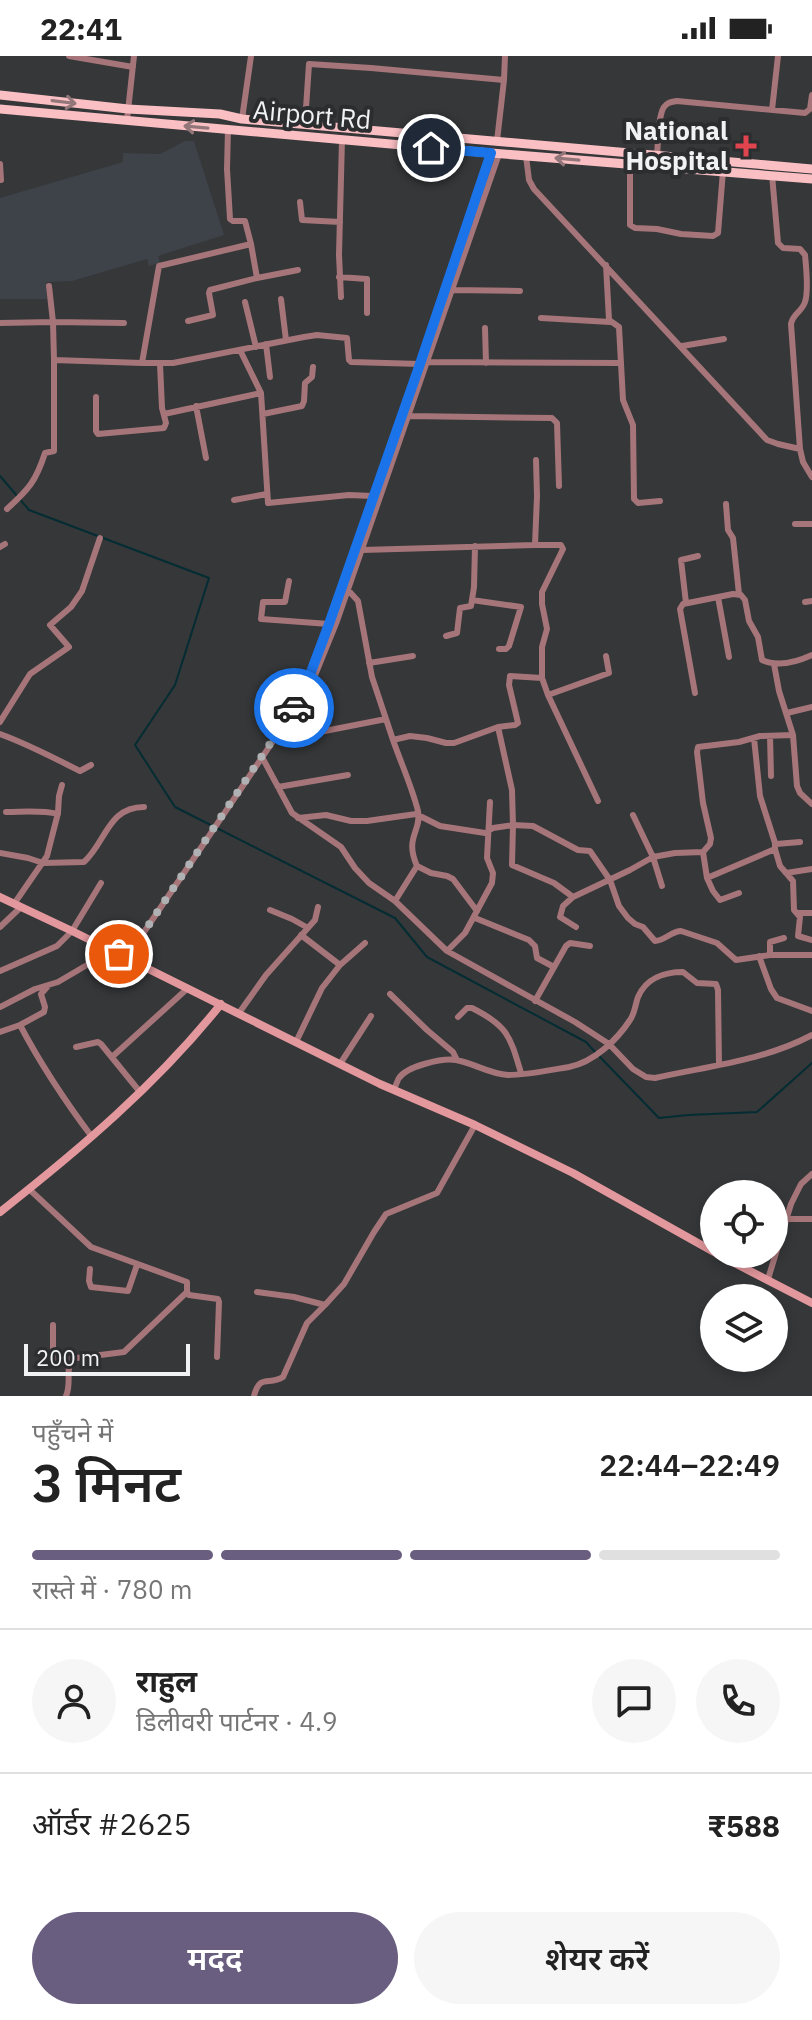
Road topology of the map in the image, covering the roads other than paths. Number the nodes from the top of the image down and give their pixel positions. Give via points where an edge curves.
1 (69, 56) edge
2 (134, 56) edge
3 (251, 56) edge
4 (311, 56) edge
5 (505, 56) edge
6 (778, 56) edge
7 (309, 64) junction
8 (133, 67) junction
9 (504, 80) junction
10 (0, 95) edge
11 (812, 95) edge
12 (0, 109) edge
13 (128, 109) junction
14 (772, 110) junction
15 (242, 119) junction
16 (127, 120) junction
17 (305, 123) junction
18 (228, 129) junction
19 (342, 139) junction
20 (497, 141) junction
21 (495, 153) junction
22 (526, 156) junction
23 (657, 156) junction
24 (0, 164) edge
25 (630, 164) junction
26 (812, 169) edge
27 (723, 171) junction
28 (772, 175) junction
29 (812, 179) edge
30 (1, 180) edge
31 (300, 202) dead end
32 (340, 222) junction
33 (251, 244) junction
34 (808, 252) edge
35 (606, 265) junction
36 (298, 270) dead end
37 (339, 277) junction
38 (257, 278) junction
39 (49, 286) dead end
40 (451, 290) junction
41 (520, 291) dead end
42 (341, 297) dead end
43 (281, 299) dead end
44 (245, 302) dead end
45 (367, 313) dead end
46 (541, 318) dead end
47 (188, 321) dead end
48 (53, 322) junction
49 (610, 322) junction
50 (0, 323) edge
51 (124, 323) dead end
52 (485, 328) dead end
53 (724, 339) dead end
54 (286, 340) junction
55 (266, 344) junction
56 (682, 346) junction
57 (256, 347) junction
58 (240, 350) junction
59 (54, 360) junction
60 (142, 363) junction
61 (424, 363) junction
62 (486, 363) junction
63 (620, 363) junction
64 (160, 364) junction
65 (313, 367) dead end
66 (270, 377) dead end
67 (261, 393) junction
68 (96, 397) dead end
69 (196, 406) junction
70 (164, 414) junction
71 (263, 414) junction
72 (409, 416) junction
73 (800, 449) junction
74 (206, 458) dead end
75 (536, 460) dead end
76 (812, 477) edge
77 (559, 486) dead end
78 (267, 494) junction
79 (373, 496) junction
80 (234, 500) dead end
81 (660, 501) dead end
82 (726, 504) dead end
83 (7, 509) dead end
84 (795, 524) dead end
85 (812, 524) edge
86 (100, 538) dead end
87 (535, 545) junction
88 (475, 546) junction
89 (362, 550) junction
90 (698, 556) dead end
91 (289, 581) dead end
92 (352, 593) junction
93 (739, 594) junction
94 (718, 597) junction
95 (472, 600) junction
96 (686, 603) junction
97 (329, 624) junction
98 (446, 636) dead end
99 (499, 649) dead end
100 (812, 655) edge
101 (413, 656) dead end
102 (606, 656) dead end
103 (729, 657) dead end
104 (369, 663) junction
105 (774, 664) junction
106 (542, 678) junction
107 (307, 689) junction
108 (695, 693) dead end
109 (548, 695) junction
110 (812, 707) edge
111 (787, 713) junction
112 (386, 719) junction
113 (0, 722) edge
114 (498, 727) junction
115 (0, 734) edge
116 (793, 735) junction
117 (770, 736) junction
118 (274, 738) junction
119 (754, 738) junction
120 (393, 740) junction
121 (262, 757) junction
122 (91, 765) dead end
123 (348, 775) dead end
124 (771, 776) dead end
125 (62, 785) dead end
126 (278, 787) junction
127 (598, 801) dead end
128 (490, 802) dead end
129 (812, 804) edge
130 (144, 807) dead end
131 (6, 812) dead end
132 (58, 814) junction
133 (419, 815) junction
134 (633, 815) dead end
135 (298, 818) junction
136 (513, 825) junction
137 (488, 832) junction
138 (800, 842) dead end
139 (775, 846) junction
140 (703, 852) junction
141 (0, 853) edge
142 (653, 857) junction
143 (43, 863) junction
144 (417, 866) junction
145 (812, 869) edge
146 (786, 873) junction
147 (707, 878) junction
148 (610, 880) junction
149 (101, 883) dead end
150 (662, 886) dead end
151 (739, 893) dead end
152 (0, 897) edge
153 (573, 897) junction
154 (395, 901) junction
155 (18, 906) junction
156 (318, 907) dead end
157 (270, 910) dead end
158 (797, 913) junction
159 (812, 913) edge
160 (476, 914) junction
161 (0, 927) edge
162 (576, 927) dead end
163 (308, 928) junction
164 (72, 931) junction
165 (301, 935) junction
166 (140, 938) junction
167 (784, 938) dead end
168 (812, 940) edge
169 (365, 943) dead end
170 (590, 946) dead end
171 (108, 949) junction
172 (447, 951) junction
173 (119, 954) junction
174 (770, 955) junction
175 (812, 955) edge
176 (759, 956) junction
177 (340, 965) junction
178 (141, 966) junction
179 (554, 967) junction
180 (0, 971) edge
181 (48, 986) junction
182 (188, 988) junction
183 (390, 994) dead end
184 (535, 1001) junction
185 (221, 1004) junction
186 (0, 1007) edge
187 (812, 1011) edge
188 (239, 1013) junction
189 (371, 1016) dead end
190 (458, 1017) dead end
191 (20, 1025) junction
192 (0, 1032) edge
193 (812, 1035) edge
194 (296, 1042) junction
195 (607, 1046) junction
196 (76, 1047) dead end
197 (112, 1057) junction
198 (457, 1060) junction
199 (340, 1064) junction
200 (719, 1065) junction
201 (521, 1073) junction
202 (394, 1089) junction
203 (140, 1092) junction
204 (475, 1125) junction
205 (92, 1137) junction
206 (811, 1175) edge
207 (29, 1189) junction
208 (0, 1212) edge
209 (788, 1219) joint
210 (812, 1219) edge
211 (700, 1244) edge
212 (137, 1265) junction
213 (746, 1268) edge
214 (772, 1268) edge
215 (90, 1269) dead end
216 (768, 1279) junction
217 (187, 1292) junction
218 (257, 1292) dead end
219 (812, 1303) edge
220 (325, 1305) junction
221 (53, 1325) dead end
222 (217, 1357) dead end
223 (72, 1359) junction
224 (66, 1396) edge
225 (254, 1396) edge

1 - 8 street
2 - 8 street
3 - 15 street
4 - 7 street
5 - 9 street
6 - 14 street
7 - 9 street
7 - 17 street
8 - 13 street
9 - 20 street
10 -> 13 main road
11 - 14 street via 807,113
12 - 16 main road, Airport Rd
13 - 15 main road
13 - 16 street
14 - 23 street via 669,103 662,113
15 - 17 main road
18 -> 16 main road, Airport Rd
17 - 20 main road
18 - 19 main road, Airport Rd
18 - 33 street via 230,219 245,221
19 - 21 main road, Airport Rd
19 - 32 street
20 - 23 main road
21 - 22 main road, Airport Rd
21 - 40 street
21 - 61 street
25 -> 22 main road, Airport Rd
22 - 35 street via 534,189
23 - 26 main road
24 - 30 street
25 - 27 main road, Airport Rd
25 - 27 street via 630,225 681,234 718,233
27 - 28 main road, Airport Rd
28 - 29 main road, Airport Rd
28 - 34 street via 778,243
31 - 32 street via 302,220
32 - 37 street
33 - 38 street
33 - 60 street via 159,266
34 - 73 street via 806,300 791,324
35 - 49 street
35 - 56 street
36 - 38 street
37 - 42 street
37 - 45 street via 367,279
38 - 47 street via 210,290 213,315
39 - 48 street
40 - 41 street
40 - 61 street
43 - 54 street
44 - 57 street
46 - 49 street
48 - 50 street
48 - 51 street
48 - 59 street
49 - 63 street via 619,327
52 - 62 street
53 - 56 street
54 - 55 street
54 - 61 street via 345,336 351,362
55 - 57 street
55 - 66 street
56 - 73 street via 767,440
57 - 58 street
58 - 64 street
58 - 67 street
59 - 60 street
59 - 83 street via 54,451 45,453 29,488
60 - 64 street
61 - 62 street
61 - 72 street
61 - 79 street
62 - 63 street
63 - 81 street via 623,403 633,425 634,499
64 - 70 street
65 - 71 street via 302,406
67 - 69 street
67 - 71 street
68 - 70 street via 98,434 162,429
69 - 70 street
69 - 74 street
71 - 78 street
72 - 77 street via 552,418 557,423
72 - 89 street
73 - 76 street
75 - 87 street
78 - 79 street via 271,504
78 - 80 street
79 - 97 street
82 - 93 street
84 - 85 street
86 - 113 street via 82,591 50,625 69,647 30,674
87 - 88 street
87 - 106 street via 563,549 542,592 547,629
88 - 89 street
88 - 95 street
89 - 92 street
90 - 96 street via 681,560
91 - 97 street via 285,602 263,602 261,619
92 - 104 street
92 - 107 street
93 - 94 street
93 - 105 street via 761,658
94 - 96 street
94 - 103 street
95 - 98 street via 460,608 457,633
95 - 99 street via 521,607 509,646
96 - 108 street via 680,609
97 - 107 street
100 - 105 street
101 - 104 street
102 - 109 street via 609,673
104 - 112 street
105 - 111 street
106 - 109 street
106 - 114 street via 510,676 518,723
107 - 118 street
109 - 127 street
110 - 111 street
111 - 116 street
112 - 118 street
112 - 120 street
114 - 120 street via 454,743 410,736
114 - 136 street via 512,790
115 - 122 street via 80,771
116 - 117 street
116 - 129 street via 797,786
117 - 119 street
117 - 124 street
118 - 121 street
119 - 139 street via 760,796
119 - 140 street via 698,747 711,838
120 - 133 street
121 - 126 street
121 - 166 street
123 - 126 street
125 - 132 street
126 - 135 street
128 - 137 street
130 - 143 street via 119,814 86,861
131 - 132 street
132 - 143 street
133 - 135 street via 360,822 326,815
133 - 137 street via 440,826
133 - 144 street via 411,845
134 - 142 street
135 - 154 street via 341,847 369,883
136 - 137 street
136 - 148 street via 533,826 590,851
136 - 153 street via 513,866
137 - 160 street via 493,880
138 - 139 street
139 - 146 street
139 - 147 street
140 - 142 street
140 - 147 street
141 - 143 street
142 - 148 street
142 - 150 street
143 - 155 street
144 - 154 street
144 - 160 street via 453,879
145 - 146 street
146 - 158 street via 793,881
147 - 151 street via 720,900
148 - 153 street
148 - 176 street via 619,906 655,941 681,931 717,943 735,960
149 - 164 street
152 - 155 street
153 - 162 street via 560,917
154 - 172 street
155 - 161 street
155 - 164 street
156 - 163 street
157 - 163 street
158 - 159 street
158 - 168 street via 798,936
160 - 172 street
160 - 179 street via 529,940 537,958
163 - 165 street
164 - 171 street
164 - 180 street via 54,948
165 - 177 street
165 - 188 street
166 - 173 street
166 - 178 street
167 - 174 street via 770,942
169 - 177 street
170 - 179 street via 568,944
171 - 173 street
171 - 181 street
172 - 184 street
173 - 178 street
174 - 175 street
174 - 176 street
176 - 187 street via 777,998
177 - 194 street via 322,988
178 - 182 street
179 - 184 street
181 - 186 street
181 - 191 street via 41,994 44,1012
182 - 185 street
182 - 197 street
183 - 198 street
184 - 195 street
185 - 188 street
185 - 203 street
188 - 194 street
189 - 199 street
190 - 201 street via 472,1008 500,1025
191 - 192 street
191 - 205 street via 49,1078
193 - 200 street
194 - 199 street
195 - 200 street via 646,1077
195 - 200 street via 630,1021 646,985 664,973 681,971 697,983 717,986
195 - 201 street via 588,1061
196 - 197 street via 98,1042
197 - 203 street
198 - 201 street via 493,1073
198 - 202 street via 414,1069 399,1078
199 - 202 street
202 - 204 street
203 - 205 street
204 - 211 street
204 - 220 street via 437,1193 386,1214 344,1284
205 - 207 street
206 - 209 street via 797,1190
207 - 208 street
207 - 212 street via 91,1247
209 - 210 street
212 - 215 street via 128,1291 91,1287
212 - 217 street via 187,1282
213 - 216 street
214 - 216 street
216 - 219 street
217 - 222 street via 219,1300
217 - 223 street via 127,1350
218 - 220 street
220 - 225 street via 307,1323 283,1377 260,1383
221 - 223 street via 52,1359
223 - 224 street

